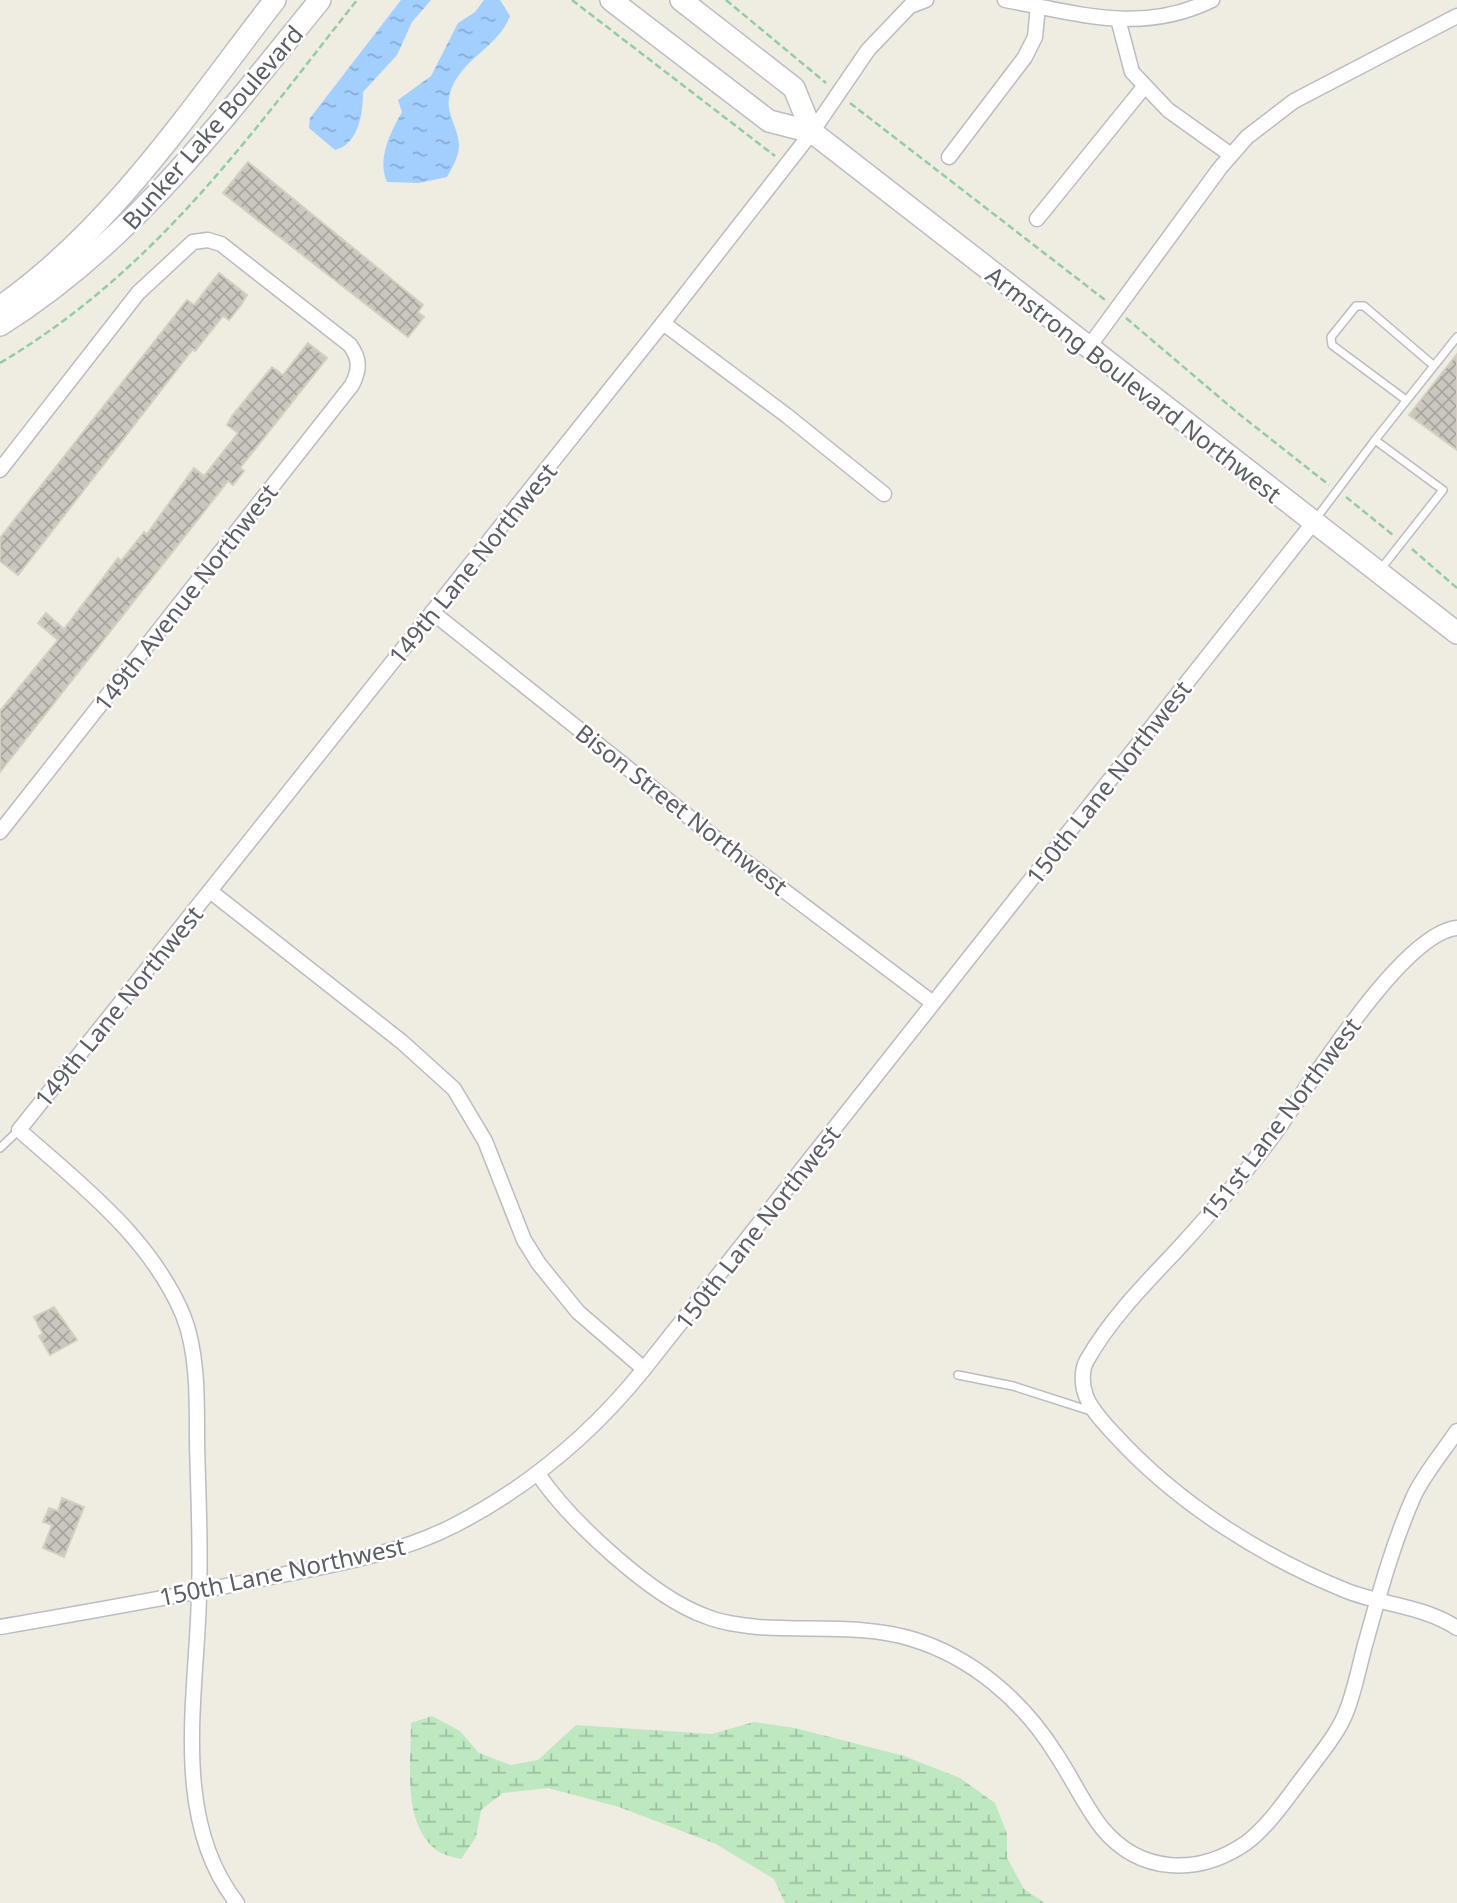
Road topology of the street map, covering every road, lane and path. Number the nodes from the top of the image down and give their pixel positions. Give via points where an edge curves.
1 (275, 0) edge
2 (320, 0) edge
3 (357, 0) edge
4 (572, 0) edge
5 (611, 0) edge
6 (681, 0) edge
7 (726, 0) edge
8 (926, 0) edge
9 (1005, 0) edge
10 (1212, 0) edge
11 (1038, 6) junction
12 (1457, 16) edge
13 (1118, 19) junction
14 (1144, 86) junction
15 (838, 93) junction
16 (812, 132) junction
17 (1231, 155) junction
18 (949, 157) dead end
19 (786, 164) junction
20 (1037, 219) dead end
21 (0, 307) edge
22 (1116, 309) junction
23 (663, 323) junction
24 (0, 325) edge
25 (1457, 337) edge
26 (1088, 348) junction
27 (0, 363) edge
28 (1433, 365) junction
29 (1406, 400) junction
30 (1375, 440) junction
31 (0, 470) edge
32 (1336, 490) junction
33 (884, 494) dead end
34 (1313, 523) junction
35 (1402, 542) junction
36 (1378, 573) junction
37 (1457, 588) edge
38 (432, 612) junction
39 (1457, 634) edge
40 (0, 832) edge
41 (210, 891) junction
42 (1457, 929) edge
43 (933, 1003) junction
44 (19, 1130) junction
45 (0, 1148) edge
46 (644, 1369) junction
47 (958, 1375) dead end
48 (1098, 1413) junction
49 (1457, 1431) edge
50 (538, 1474) junction
51 (200, 1592) junction
52 (1377, 1602) junction
53 (0, 1627) edge
54 (1457, 1628) edge
55 (237, 1903) edge

1 - 21 main road, Bunker Lake Boulevard via 99,221 62,258
2 - 24 main road, Bunker Lake Boulevard via 151,204 73,275
3 - 27 path via 186,213 83,306
4 - 19 path
5 - 16 main road, Armstrong Boulevard Northwest via 769,121
6 - 16 main road, Armstrong Boulevard Northwest via 794,88
7 - 15 path
8 - 15 street, 149th Lane Northwest via 910,6 892,23
9 - 11 street
10 - 13 street via 1167,18
11 - 13 street
11 - 18 street via 1035,37 1025,57
12 - 17 street via 1294,101
13 - 14 street via 1132,72
14 - 17 street via 1168,110
14 - 20 street
15 - 16 street, 149th Lane Northwest
15 - 22 path
16 - 19 street, 149th Lane Northwest
16 - 26 main road, Armstrong Boulevard Northwest
17 - 22 street
19 - 23 street, 149th Lane Northwest
22 - 26 street
22 - 32 path
23 - 33 street
23 - 38 street, 149th Lane Northwest
25 - 28 lane
26 - 34 main road, Armstrong Boulevard Northwest
28 - 29 lane
28 - 29 lane via 1364,306 1356,306 1331,338 1332,345
29 - 30 lane
30 - 32 lane
30 - 35 lane via 1443,490
31 - 40 street, 149th Avenue Northwest via 138,293 193,242 220,244 349,345 358,357 358,374 352,385
32 - 34 lane
32 - 35 path
34 - 36 main road, Armstrong Boulevard Northwest
34 - 43 street, 150th Lane Northwest
35 - 36 lane
35 - 37 path
36 - 39 main road, Armstrong Boulevard Northwest
38 - 41 street, 149th Lane Northwest
38 - 43 street, Bison Street Northwest via 729,849
41 - 44 street, 149th Lane Northwest
41 - 46 street via 402,1042 454,1089 485,1141 538,1264 578,1312
42 - 48 street, 151st Lane Northwest via 1436,936 1395,969 1252,1163 1111,1321 1084,1364 1086,1397
43 - 46 street, 150th Lane Northwest
44 - 45 lane
44 - 51 street via 132,1235 183,1315 192,1350 197,1420
46 - 50 street, 150th Lane Northwest via 581,1439
47 - 48 lane via 1013,1386
48 - 52 street, 151st Lane Northwest via 1137,1459 1203,1512 1269,1553
49 - 52 street via 1415,1494
50 - 51 street, 150th Lane Northwest via 452,1526 396,1549
50 - 52 street via 551,1494 622,1560 673,1600 705,1616 760,1627 877,1632 911,1639 960,1660 989,1679 1039,1729 1102,1827 1131,1854 1152,1863 1182,1867 1210,1861 1247,1842 1276,1812 1347,1712
51 - 53 street, 150th Lane Northwest
51 - 55 street via 193,1751 197,1815 209,1856
52 - 54 street, 151st Lane Northwest via 1423,1611

